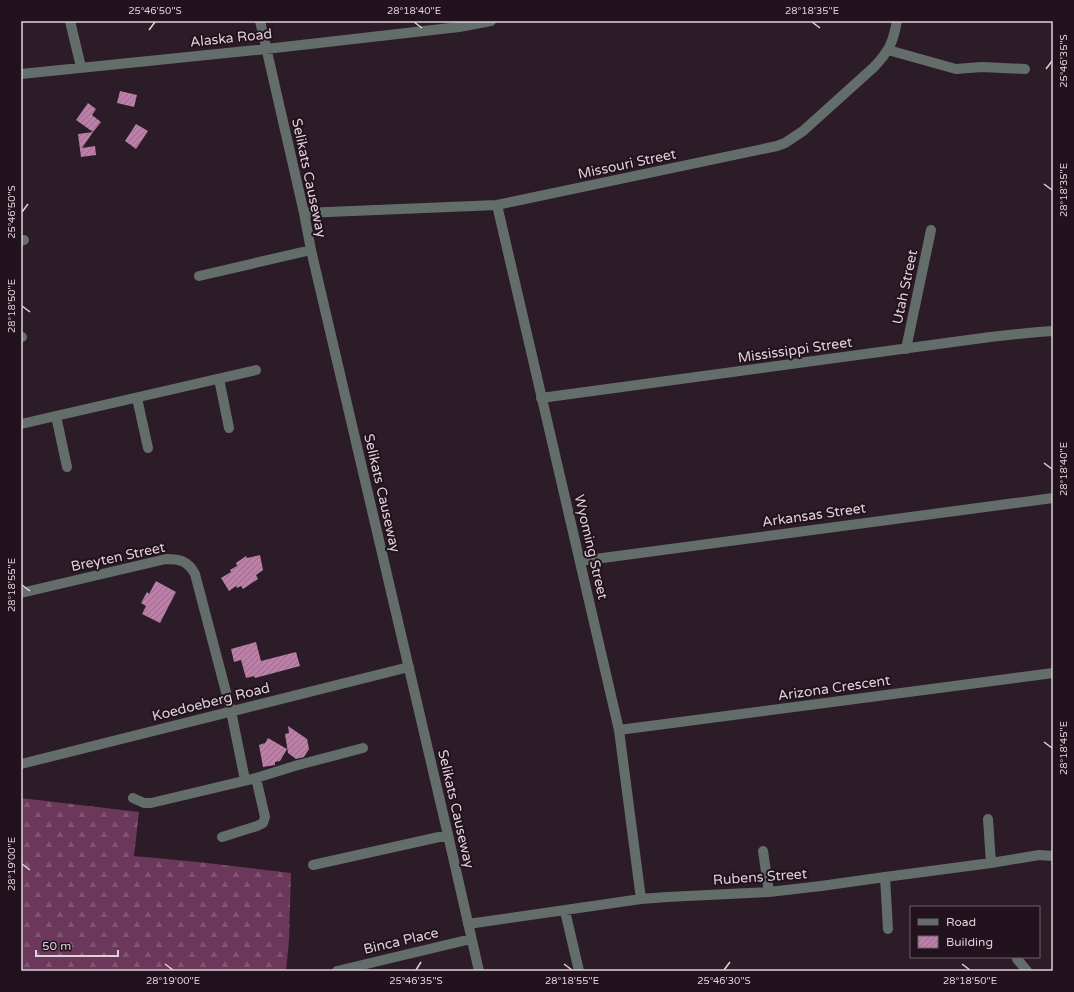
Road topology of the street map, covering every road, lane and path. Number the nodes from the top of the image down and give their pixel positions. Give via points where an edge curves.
1 (70, 21) edge
2 (260, 21) edge
3 (491, 21) edge
4 (897, 21) edge
5 (458, 24) edge
6 (266, 49) junction
7 (888, 50) junction
8 (81, 67) junction
9 (1025, 69) dead end
10 (21, 74) edge
11 (497, 205) junction
12 (304, 213) junction
13 (931, 230) dead end
14 (311, 250) junction
15 (199, 276) dead end
16 (1053, 331) edge
17 (906, 349) junction
18 (256, 370) dead end
19 (219, 379) junction
20 (137, 398) junction
21 (541, 398) junction
22 (56, 416) junction
23 (21, 424) edge
24 (229, 428) dead end
25 (148, 448) dead end
26 (67, 467) dead end
27 (1053, 498) edge
28 (580, 561) junction
29 (21, 593) edge
30 (409, 667) junction
31 (1053, 673) edge
32 (231, 711) junction
33 (619, 730) junction
34 (363, 748) dead end
35 (21, 764) edge
36 (256, 778) junction
37 (245, 780) junction
38 (133, 798) dead end
39 (988, 819) dead end
40 (448, 835) junction
41 (222, 836) dead end
42 (763, 851) dead end
43 (1053, 856) edge
44 (991, 863) junction
45 (313, 865) dead end
46 (885, 877) junction
47 (769, 892) junction
48 (641, 899) junction
49 (565, 911) junction
50 (468, 924) junction
51 (888, 929) dead end
52 (472, 939) junction
53 (1017, 959) dead end
54 (337, 971) edge
55 (479, 971) edge
56 (579, 971) edge
57 (1027, 971) edge

1 - 8 street
2 - 6 street, Selikats Causeway
3 - 5 street, Alaska Road
4 - 7 street, Missouri Street
5 - 6 street, Alaska Road
6 - 8 street, Alaska Road
6 - 12 street, Selikats Causeway
7 - 9 street via 956,69
7 - 11 street, Missouri Street via 870,71 803,131 785,143
8 - 10 street, Alaska Road
11 - 12 street, Missouri Street
11 - 21 street, Wyoming Street
12 - 14 street, Selikats Causeway
13 - 17 street, Utah Street
14 - 15 street
14 - 30 street, Selikats Causeway
16 - 17 street, Mississippi Street
17 - 21 street, Mississippi Street
18 - 19 street
19 - 20 street
19 - 24 street
20 - 22 street
20 - 25 street
21 - 28 street, Wyoming Street
22 - 23 street
22 - 26 street
27 - 28 street, Arkansas Street
28 - 33 street, Wyoming Street
29 - 32 street, Breyten Street via 166,559 186,563 195,574
30 - 32 street, Koedoeberg Road
30 - 40 street, Selikats Causeway
31 - 33 street, Arizona Crescent
32 - 35 street, Koedoeberg Road
32 - 37 street, Breyten Street
33 - 48 street, Wyoming Street
34 - 36 street
36 - 37 street
36 - 41 street via 264,822
37 - 38 street via 151,804
39 - 44 street
40 - 45 street
40 - 50 street, Selikats Causeway
42 - 47 street
43 - 44 street, Rubens Street via 1039,855
44 - 46 street, Rubens Street
46 - 47 street, Rubens Street
46 - 51 street
47 - 48 street, Rubens Street
48 - 49 street, Rubens Street
49 - 50 street, Rubens Street
49 - 56 street
50 - 52 street, Selikats Causeway
52 - 54 street, Binca Place
52 - 55 street, Selikats Causeway
53 - 57 street

